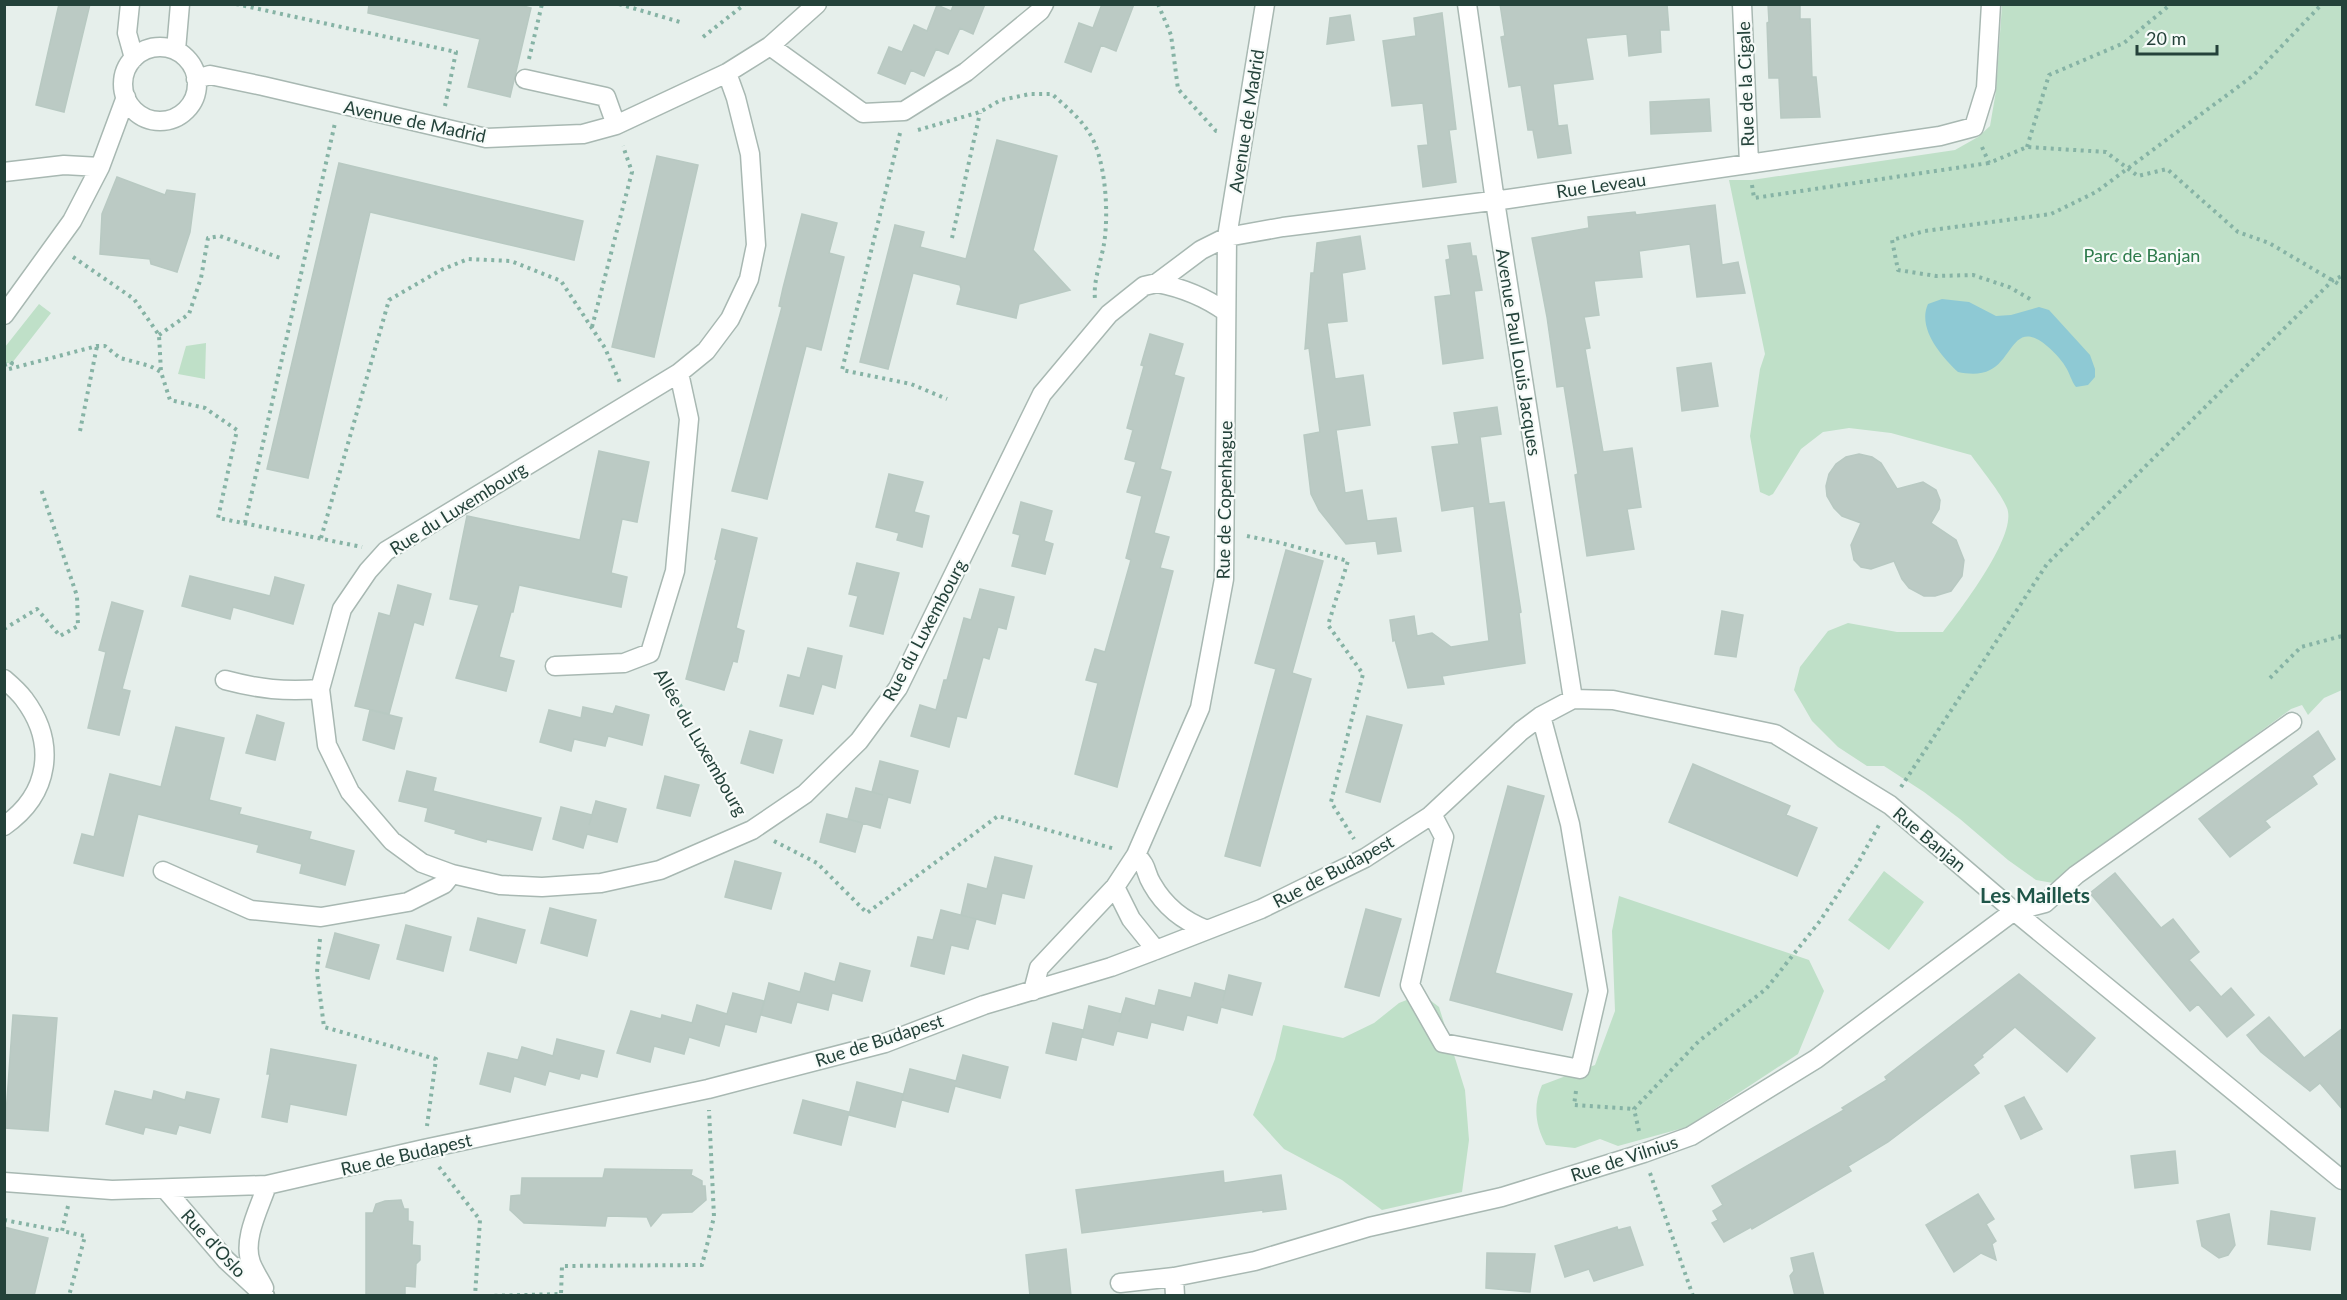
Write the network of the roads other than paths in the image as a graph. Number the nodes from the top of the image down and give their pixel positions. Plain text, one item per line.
1 (130, 4) edge
2 (180, 4) edge
3 (817, 4) edge
4 (1044, 4) edge
5 (1265, 4) edge
6 (1467, 4) edge
7 (1742, 4) edge
8 (1991, 4) edge
9 (770, 46) junction
10 (176, 50) junction
11 (134, 58) junction
12 (727, 73) junction
13 (196, 79) junction
14 (525, 79) road end
15 (126, 97) junction
16 (616, 125) junction
17 (1749, 163) junction
18 (100, 167) junction
19 (4, 172) edge
20 (1495, 201) junction
21 (1227, 237) junction
22 (1157, 283) junction
23 (1227, 312) junction
24 (4, 315) edge
25 (679, 373) junction
26 (555, 666) dead end
27 (4, 679) edge
28 (225, 680) dead end
29 (320, 689) junction
30 (1574, 699) junction
31 (1541, 716) junction
32 (2292, 722) dead end
33 (1432, 814) junction
34 (4, 826) edge
35 (1136, 855) junction
36 (163, 871) dead end
37 (452, 874) junction
38 (1114, 887) junction
39 (2014, 911) junction
40 (1207, 930) junction
41 (1156, 950) junction
42 (1033, 991) junction
43 (2343, 1180) edge
44 (4, 1182) edge
45 (267, 1185) junction
46 (165, 1189) junction
47 (1174, 1276) junction
48 (1120, 1283) dead end
49 (267, 1296) edge
50 (1175, 1296) edge

1 - 11 street
2 - 10 street
3 - 9 street, Avenue de Madrid
4 - 9 street
5 - 21 street, Avenue de Madrid
6 - 20 street, Avenue Paul Louis Jacques
7 - 17 street, Rue de la Cigale
8 - 17 street, Rue Leveau
9 - 12 street, Avenue de Madrid
10 - 11 street
10 - 13 street
11 - 15 street
12 - 16 street, Avenue de Madrid
12 - 25 street, Rue du Luxembourg
13 - 15 street
13 - 16 street, Avenue de Madrid
14 - 16 street
15 - 18 street
17 - 20 street, Rue Leveau
18 - 19 street
18 - 24 street
20 - 21 street, Rue Leveau
20 - 30 street, Avenue Paul Louis Jacques
21 - 22 street, Rue du Luxembourg
21 - 23 street, Rue de Copenhague
22 - 23 street
22 - 37 street, Rue du Luxembourg
23 - 35 street, Rue de Copenhague
25 - 26 street, Allée du Luxembourg
25 - 29 street, Rue du Luxembourg
27 - 34 street
28 - 29 street
29 - 37 street, Rue du Luxembourg
30 - 31 street, Rue de Budapest
30 - 39 street, Rue Banjan
31 - 33 street, Rue de Budapest
31 - 33 street
32 - 39 street
33 - 40 street, Rue de Budapest
35 - 38 street, Rue de Copenhague
35 - 40 street
36 - 37 street
38 - 41 street
38 - 42 street, Rue de Copenhague
39 - 43 street, Rue Banjan
39 - 47 street, Rue de Vilnius
40 - 41 street, Rue de Budapest
41 - 42 street, Rue de Budapest
42 - 45 street, Rue de Budapest
44 - 46 street, Rue de Budapest
45 - 46 street, Rue de Budapest
45 - 49 street, Rue d'Oslo
46 - 49 street, Rue d'Oslo
47 - 48 street, Rue de Vilnius
47 - 50 street

